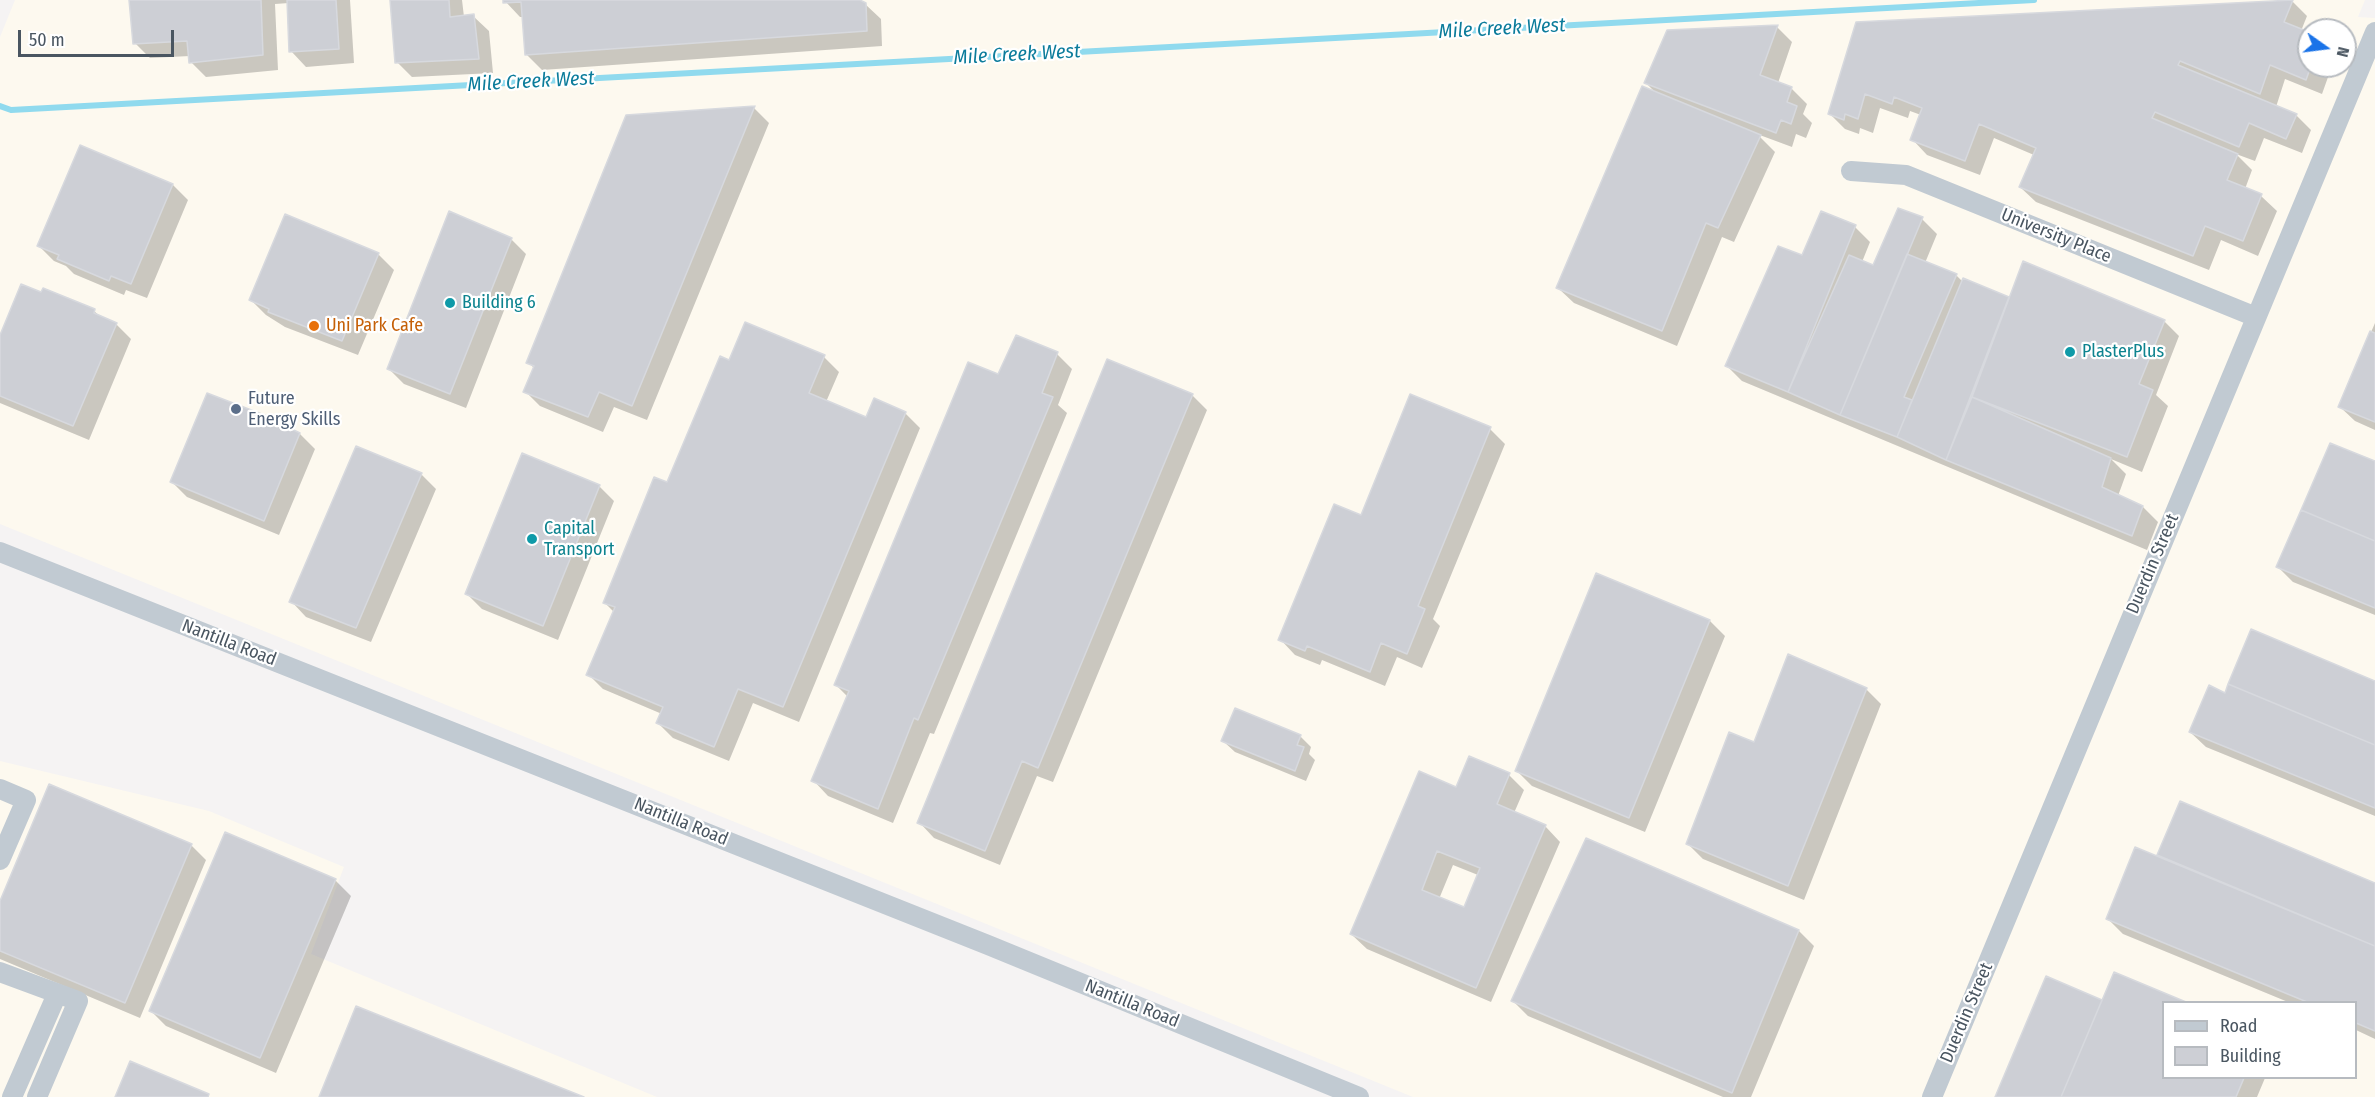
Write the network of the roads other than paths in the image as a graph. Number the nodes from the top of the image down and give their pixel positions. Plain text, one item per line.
1 (2375, 32) edge
2 (1851, 171) dead end
3 (2256, 317) junction
4 (0, 552) edge
5 (0, 789) edge
6 (8, 821) edge
7 (0, 860) edge
8 (0, 972) edge
9 (57, 994) junction
10 (12, 1097) edge
11 (37, 1097) edge
12 (1359, 1097) edge
13 (1932, 1097) edge

1 - 3 street, Duerdin Street
2 - 3 street, University Place
3 - 13 street, Duerdin Street
4 - 12 street, Nantilla Road
5 - 6 street
6 - 7 street
8 - 9 street
9 - 10 street
9 - 11 street

